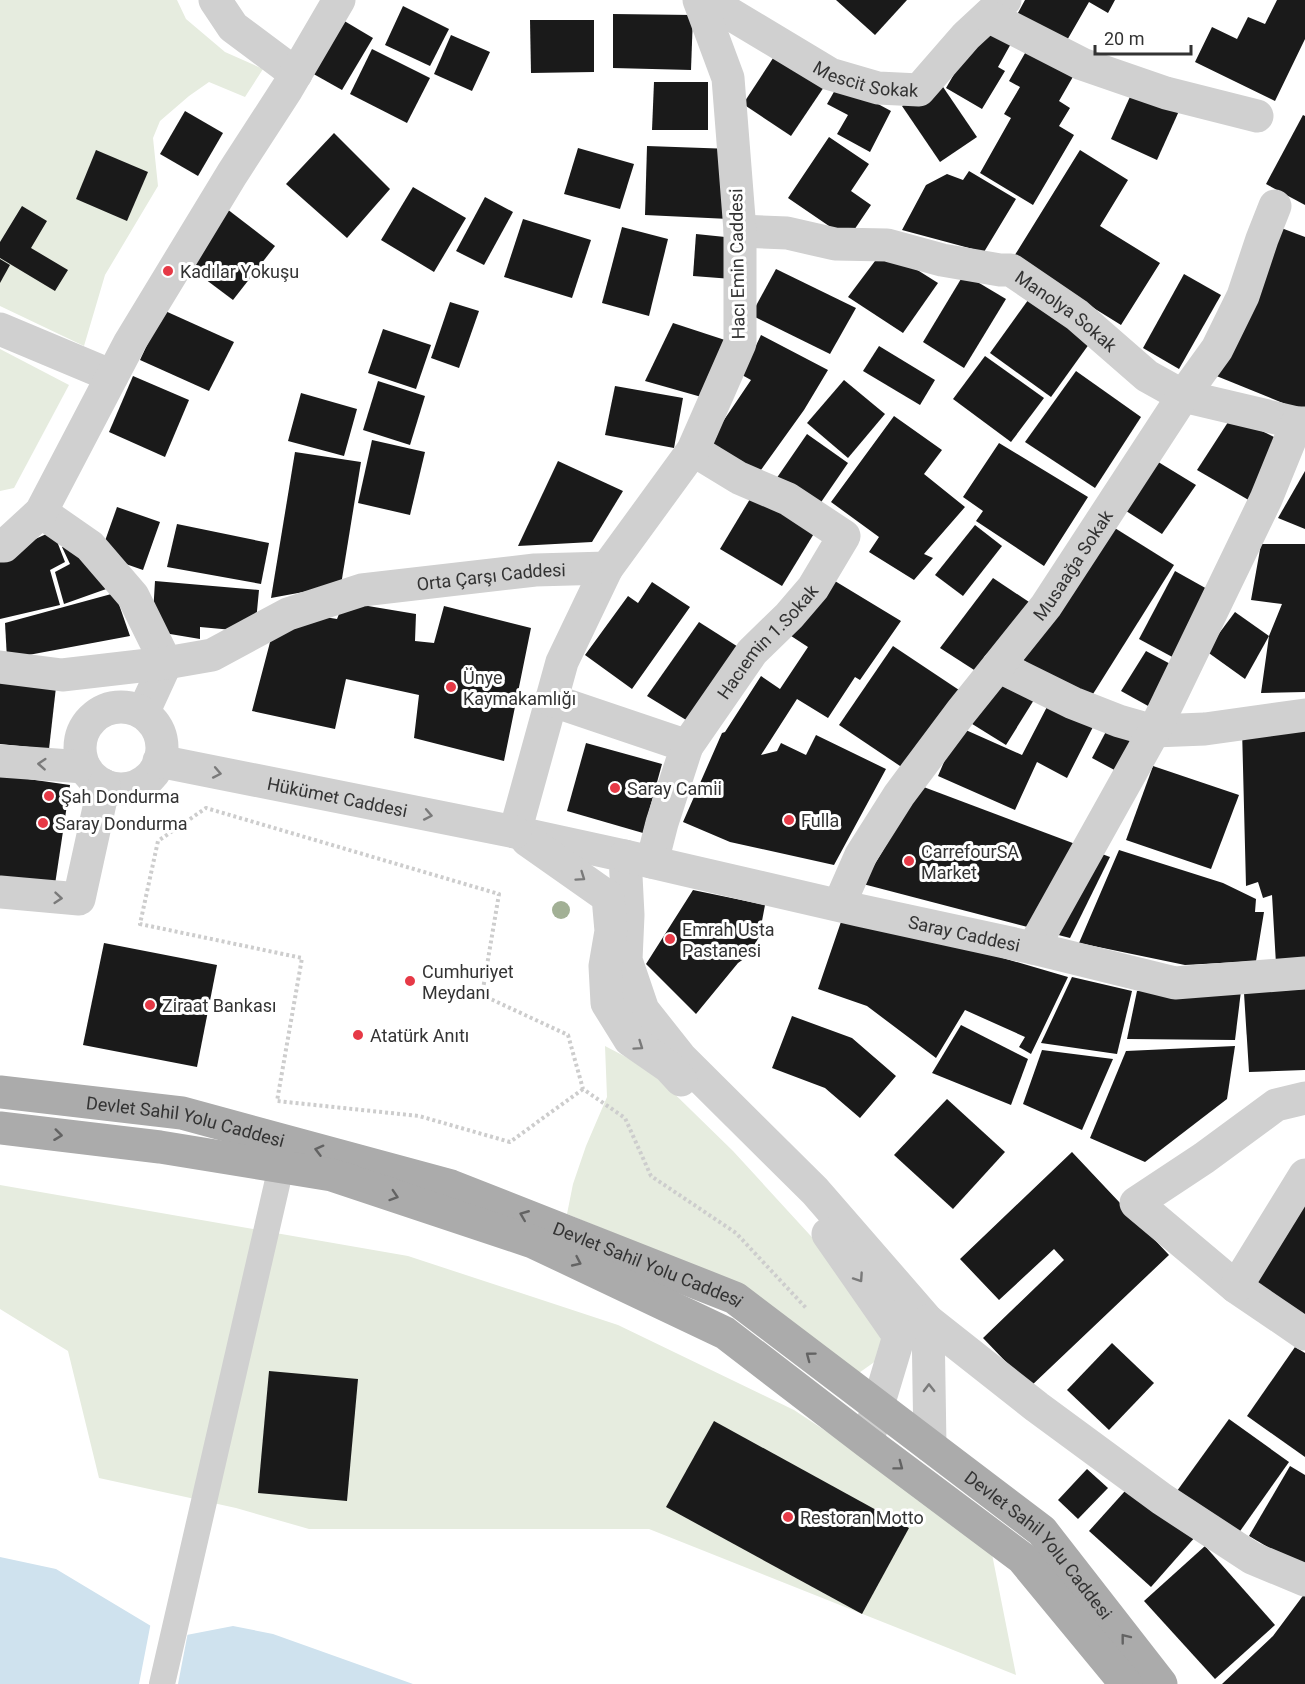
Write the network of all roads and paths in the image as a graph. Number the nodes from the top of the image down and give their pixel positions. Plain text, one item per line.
1 (215, 0) edge
2 (339, 0) edge
3 (699, 0) edge
4 (707, 0) edge
5 (997, 8) edge
6 (296, 74) junction
7 (1257, 116) dead end
8 (1275, 206) dead end
9 (740, 231) junction
10 (0, 329) edge
11 (112, 376) junction
12 (1183, 396) junction
13 (1301, 423) edge
14 (693, 450) junction
15 (41, 512) junction
16 (0, 546) edge
17 (607, 568) junction
18 (166, 663) junction
19 (998, 666) junction
20 (0, 667) edge
21 (551, 700) junction
22 (143, 714) junction
23 (1305, 715) edge
24 (1154, 731) junction
25 (687, 746) junction
26 (0, 761) edge
27 (159, 761) junction
28 (94, 776) junction
29 (515, 832) junction
30 (639, 859) junction
31 (0, 892) edge
32 (839, 905) junction
33 (1033, 948) junction
34 (1305, 973) edge
35 (583, 1089) junction
36 (0, 1092) edge
37 (1305, 1098) edge
38 (0, 1128) edge
39 (281, 1167) junction
40 (1305, 1175) edge
41 (1236, 1287) junction
42 (813, 1316) dead end
43 (928, 1322) junction
44 (1305, 1334) edge
45 (888, 1372) junction
46 (849, 1386) junction
47 (877, 1407) junction
48 (867, 1442) junction
49 (930, 1446) junction
50 (1305, 1580) edge
51 (162, 1684) edge
52 (1126, 1684) edge
53 (1161, 1684) edge

1 - 6 street
2 - 6 street
3 - 9 street, Hacı Emin Caddesi
4 - 5 street, Mescit Sokak
5 - 7 street
6 - 11 street
8 - 12 street, Musaağa Sokak
9 - 12 street, Manolya Sokak
9 - 14 street, Hacı Emin Caddesi
10 - 11 street
11 - 15 street
12 - 13 street, Manolya Sokak
12 - 19 street, Musaağa Sokak
13 - 24 street
14 - 17 street, Hacı Emin Caddesi
14 - 25 street, Hacıemin 1.Sokak
15 - 16 street
15 - 18 street
17 - 18 street, Orta Çarşı Caddesi
17 - 21 street
18 - 20 street, Orta Çarşı Caddesi
18 - 22 street
19 - 24 street
19 - 32 street, Musaağa Sokak
21 - 25 street
21 - 29 street
22 - 27 street
22 - 28 street
23 - 24 street
24 - 33 street
25 - 30 street, Hacıemin 1.Sokak
28 -> 26 street
27 - 28 street
27 -> 29 street, Hükümet Caddesi
31 -> 28 street
29 - 30 street
29 -> 45 street
30 - 32 street, Saray Caddesi
30 - 43 street, Hacıemin 1.Sokak
32 - 33 street, Saray Caddesi
33 - 34 street, Saray Caddesi
35 - 35 path
35 - 42 path
46 -> 36 main road, Devlet Sahil Yolu Caddesi
37 - 41 street
38 -> 39 main road, Devlet Sahil Yolu Caddesi
39 -> 48 main road, Devlet Sahil Yolu Caddesi
39 - 51 street
40 - 41 street
41 - 44 street
49 -> 43 street
43 - 50 street, Hacıemin 1.Sokak
45 - 46 street
45 - 47 street
46 - 47 main road, Devlet Sahil Yolu Caddesi
47 - 48 street
47 - 49 main road, Devlet Sahil Yolu Caddesi
48 -> 52 main road, Devlet Sahil Yolu Caddesi
53 -> 49 main road, Devlet Sahil Yolu Caddesi

